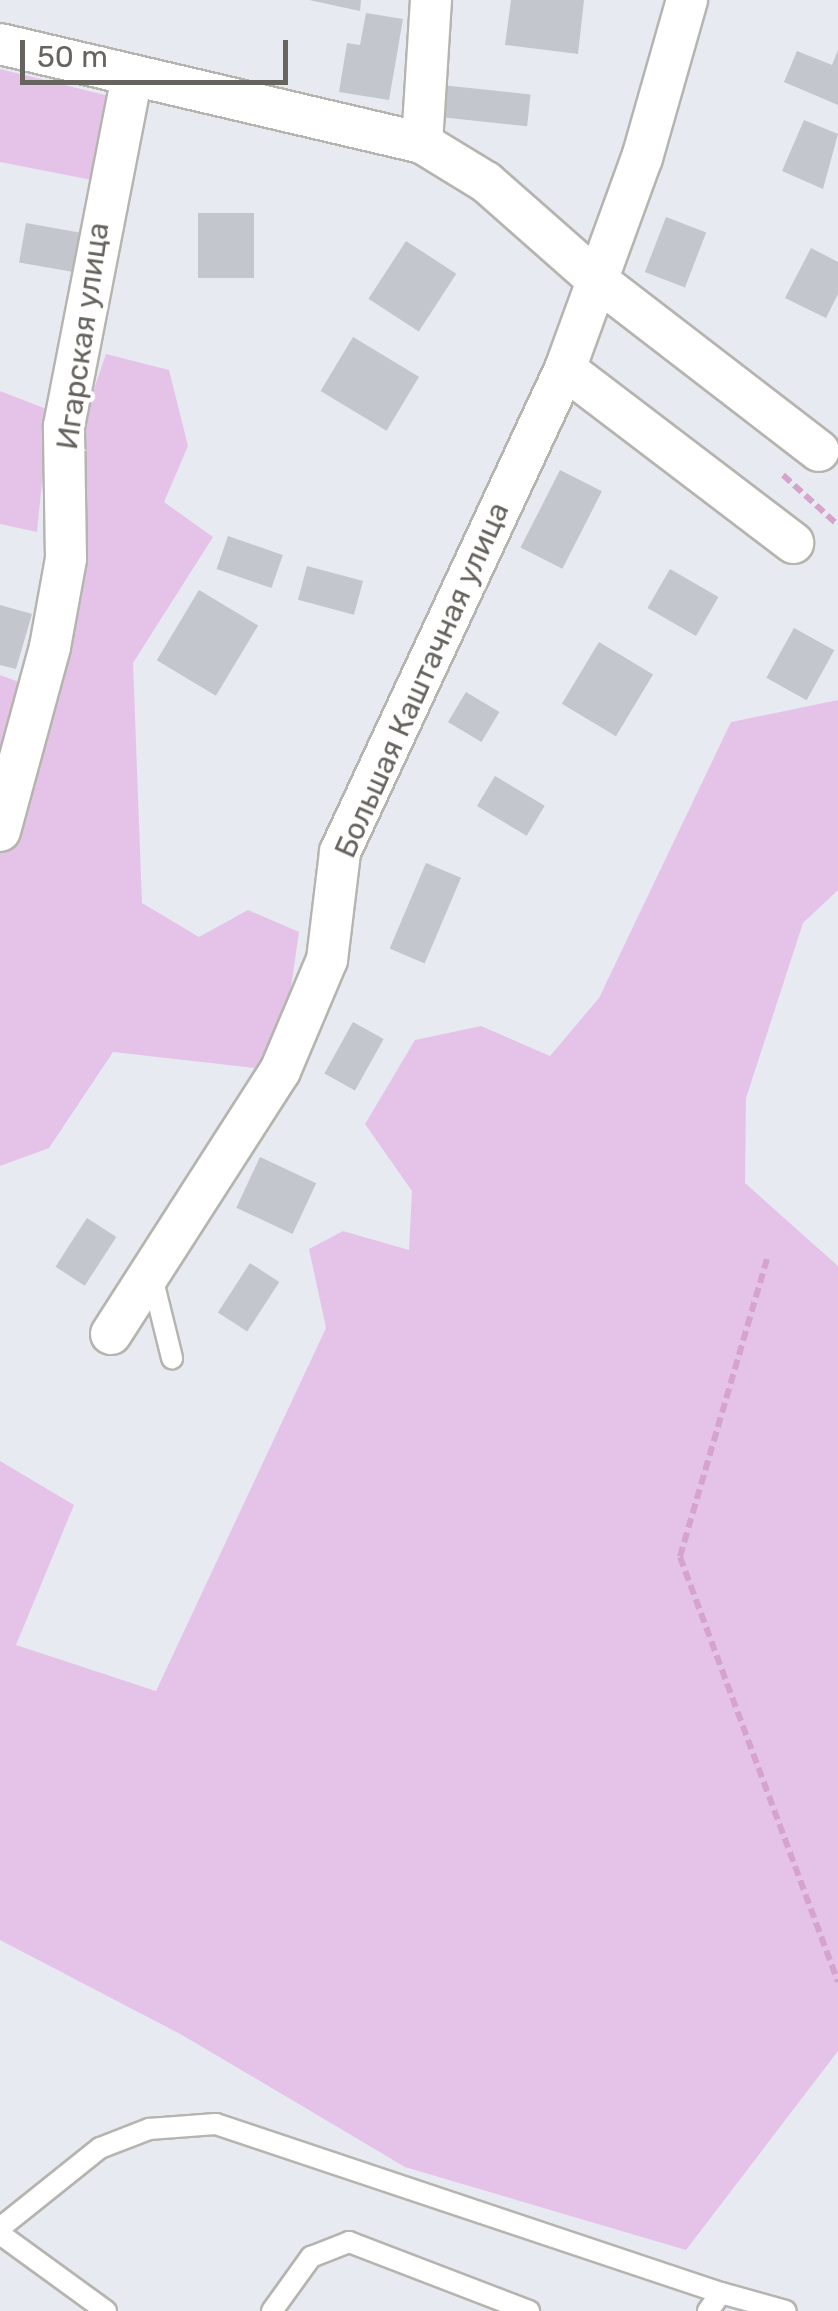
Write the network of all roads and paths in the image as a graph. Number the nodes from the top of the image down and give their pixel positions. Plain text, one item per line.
1 (431, 0) edge
2 (687, 0) edge
3 (0, 44) edge
4 (132, 76) junction
5 (422, 143) junction
6 (597, 280) junction
7 (566, 369) junction
8 (820, 452) dead end
9 (783, 475) dead end
10 (838, 525) edge
11 (793, 543) dead end
12 (0, 832) edge
13 (766, 1259) dead end
14 (150, 1270) junction
15 (111, 1334) dead end
16 (172, 1358) dead end
17 (838, 1982) edge
18 (0, 2231) edge
19 (714, 2302) edge
20 (106, 2311) edge
21 (272, 2311) edge
22 (529, 2311) edge
23 (786, 2311) edge

1 - 5 street
2 - 6 street, Большая Каштачная улица
3 - 4 street
4 - 5 street
4 - 12 street, Игарская улица
5 - 6 street
6 - 7 street, Большая Каштачная улица
6 - 8 street
7 - 11 street
7 - 14 street, Большая Каштачная улица
9 - 10 path
13 - 17 path
14 - 15 street, Большая Каштачная улица
14 - 16 lane
18 - 19 lane
18 - 20 lane
19 - 23 lane
21 - 22 lane

